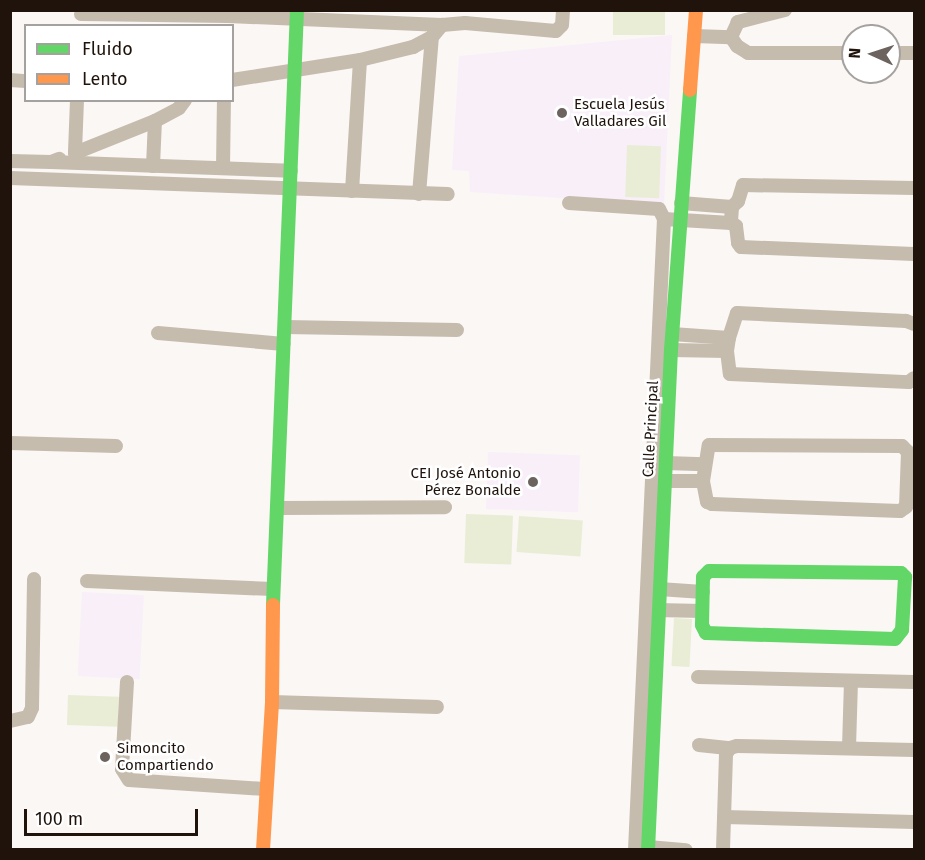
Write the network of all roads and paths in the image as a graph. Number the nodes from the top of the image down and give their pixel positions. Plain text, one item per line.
1 (563, 10) edge
2 (696, 10) edge
3 (785, 10) edge
4 (296, 15) edge
5 (81, 17) edge
6 (228, 21) edge
7 (441, 25) junction
8 (694, 36) junction
9 (432, 37) junction
10 (731, 37) junction
11 (841, 52) edge
12 (360, 60) junction
13 (294, 69) junction
14 (234, 80) edge
15 (77, 102) edge
16 (183, 102) edge
17 (224, 102) edge
18 (155, 121) junction
19 (75, 153) junction
20 (10, 160) edge
21 (51, 162) junction
22 (153, 166) junction
23 (223, 168) junction
24 (291, 171) junction
25 (10, 178) edge
26 (915, 188) edge
27 (291, 190) junction
28 (352, 191) junction
29 (419, 194) junction
30 (448, 194) dead end
31 (569, 203) dead end
32 (681, 203) junction
33 (732, 207) junction
34 (664, 219) junction
35 (680, 220) junction
36 (731, 223) junction
37 (915, 254) edge
38 (915, 324) edge
39 (285, 327) junction
40 (457, 330) dead end
41 (159, 333) dead end
42 (672, 334) junction
43 (284, 344) junction
44 (728, 345) junction
45 (671, 350) junction
46 (915, 378) edge
47 (10, 442) edge
48 (116, 446) dead end
49 (666, 463) junction
50 (704, 464) junction
51 (664, 481) junction
52 (703, 481) junction
53 (445, 507) dead end
54 (278, 508) junction
55 (34, 579) dead end
56 (87, 581) dead end
57 (273, 589) junction
58 (659, 589) junction
59 (703, 591) junction
60 (657, 610) junction
61 (702, 612) junction
62 (698, 677) dead end
63 (851, 681) junction
64 (127, 682) dead end
65 (915, 682) edge
66 (272, 702) junction
67 (437, 707) dead end
68 (10, 721) edge
69 (699, 745) dead end
70 (730, 748) junction
71 (849, 748) junction
72 (915, 750) edge
73 (265, 789) junction
74 (724, 817) junction
75 (915, 822) edge
76 (263, 849) edge
77 (644, 849) edge
78 (686, 849) edge
79 (723, 849) edge

1 - 7 street
2 - 8 street, Calle Principal
3 - 10 street
4 - 6 street
4 - 7 street
4 - 13 street
5 - 6 street
7 - 9 street
8 - 10 street
8 - 32 street, Calle Principal
9 - 12 street
9 - 29 street
10 - 11 street
12 - 13 street
12 - 28 street
13 - 14 street
13 - 24 street
15 - 19 street
16 - 18 street
17 - 23 street
18 - 19 street
18 - 22 street
19 - 21 street
20 - 21 street
21 - 22 street
22 - 23 street
23 - 24 street
24 - 27 street
25 - 27 street
26 - 33 street
27 - 28 street
27 - 39 street
28 - 29 street
29 - 30 street
31 - 34 street
32 - 33 street
32 - 35 street, Calle Principal
33 - 36 street
34 - 35 street
34 - 77 street
35 - 36 street
35 - 42 street, Calle Principal
36 - 37 street
38 - 44 street
39 - 40 street
39 - 43 street
41 - 43 street
42 - 44 street
42 - 45 street, Calle Principal
43 - 54 street
44 - 45 street
44 - 46 street
45 - 49 street, Calle Principal
47 - 48 street
49 - 50 street
49 - 51 street, Calle Principal
50 - 52 street
50 - 52 street
51 - 52 street
51 - 58 street, Calle Principal
53 - 54 street
54 - 57 street
55 - 68 street
56 - 57 street
57 - 66 street
58 - 59 street
58 - 60 street, Calle Principal
59 - 61 street
59 - 61 street
60 - 61 street
60 - 77 street, Calle Principal
62 - 63 street
63 - 65 street
63 - 71 street
64 - 73 street
66 - 67 street
66 - 73 street
69 - 70 street
70 - 71 street
70 - 74 street
71 - 72 street
73 - 76 street
74 - 75 street
74 - 79 street
77 - 78 street

